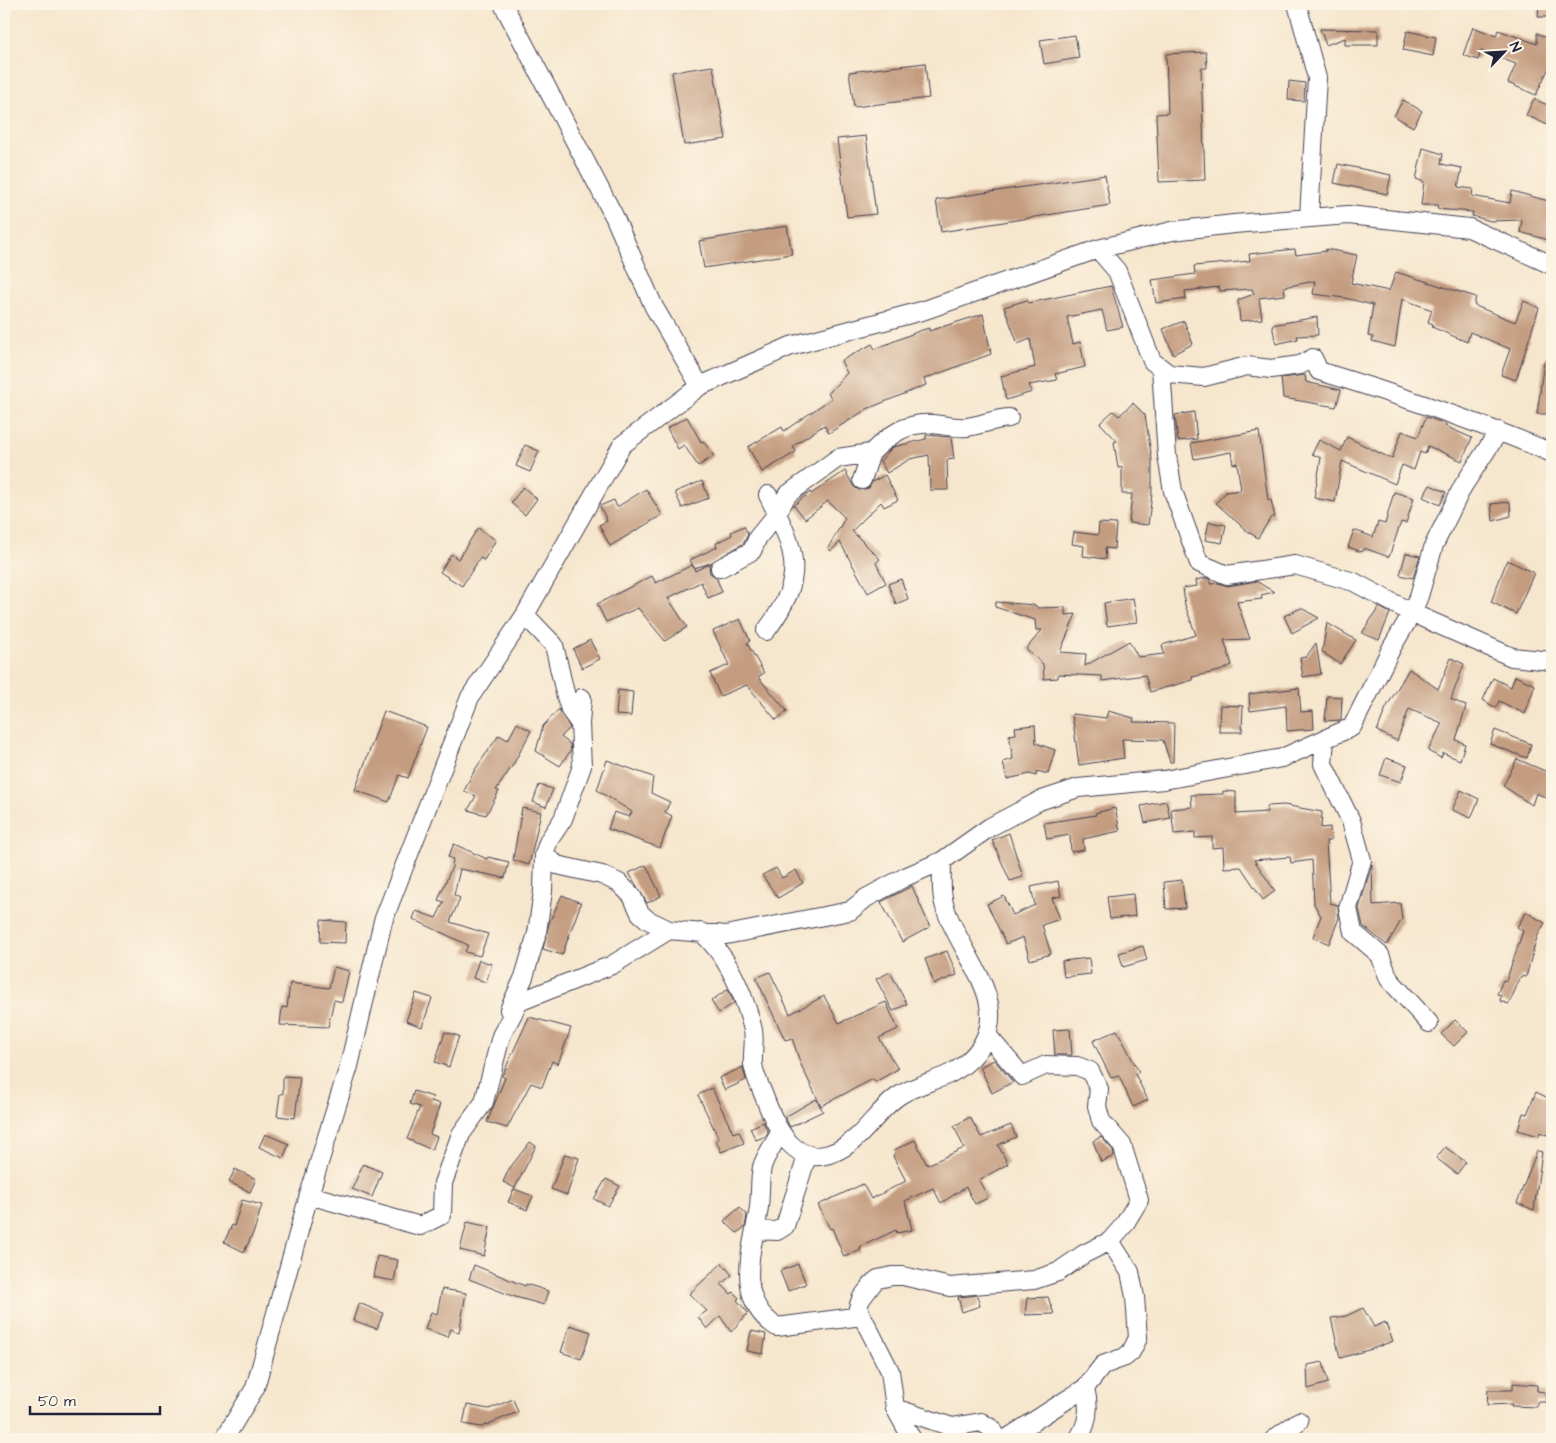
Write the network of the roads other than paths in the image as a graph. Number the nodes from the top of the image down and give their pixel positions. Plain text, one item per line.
1 (503, 4) edge
2 (1297, 4) edge
3 (1309, 217) junction
4 (1098, 249) junction
5 (1552, 265) edge
6 (1161, 368) junction
7 (700, 386) junction
8 (1009, 418) dead end
9 (1499, 431) junction
10 (871, 453) junction
11 (1552, 453) edge
12 (862, 480) dead end
13 (768, 494) dead end
14 (777, 514) junction
15 (720, 568) dead end
16 (1412, 613) junction
17 (525, 615) junction
18 (766, 631) dead end
19 (1512, 657) junction
20 (1552, 661) edge
21 (1552, 674) edge
22 (582, 698) dead end
23 (580, 724) junction
24 (1325, 739) junction
25 (544, 854) junction
26 (942, 861) junction
27 (669, 930) junction
28 (701, 932) junction
29 (1429, 1023) dead end
30 (501, 1036) junction
31 (988, 1036) junction
32 (780, 1133) junction
33 (807, 1156) junction
34 (309, 1195) junction
35 (755, 1230) junction
36 (1110, 1241) junction
37 (862, 1316) junction
38 (1085, 1388) junction
39 (894, 1408) junction
40 (1300, 1421) dead end
41 (224, 1439) edge
42 (912, 1439) edge
43 (998, 1439) edge
44 (1006, 1439) edge
45 (1078, 1439) edge
46 (1274, 1439) edge

1 - 7 street
2 - 3 street
3 - 4 street
3 - 5 street
4 - 6 street
4 - 7 street
6 - 9 street
6 - 16 street
7 - 17 street
8 - 10 street
9 - 11 street
9 - 16 street
10 - 12 street
10 - 14 street
13 - 14 street
14 - 15 street
14 - 18 street
16 - 19 street
16 - 24 street
17 - 23 street
17 - 34 street
19 - 20 street
19 - 21 street
22 - 23 street
23 - 25 street
24 - 26 street
24 - 29 street
25 - 27 street
25 - 30 street
26 - 28 street
26 - 31 street
27 - 28 street
27 - 30 street
28 - 32 street
30 - 34 street
31 - 33 street
31 - 36 street
32 - 33 street
32 - 35 street
33 - 35 street
34 - 41 street
35 - 37 street
36 - 37 street
36 - 38 street
37 - 39 street
38 - 44 street
38 - 45 street
39 - 42 street
39 - 43 street
40 - 46 street

